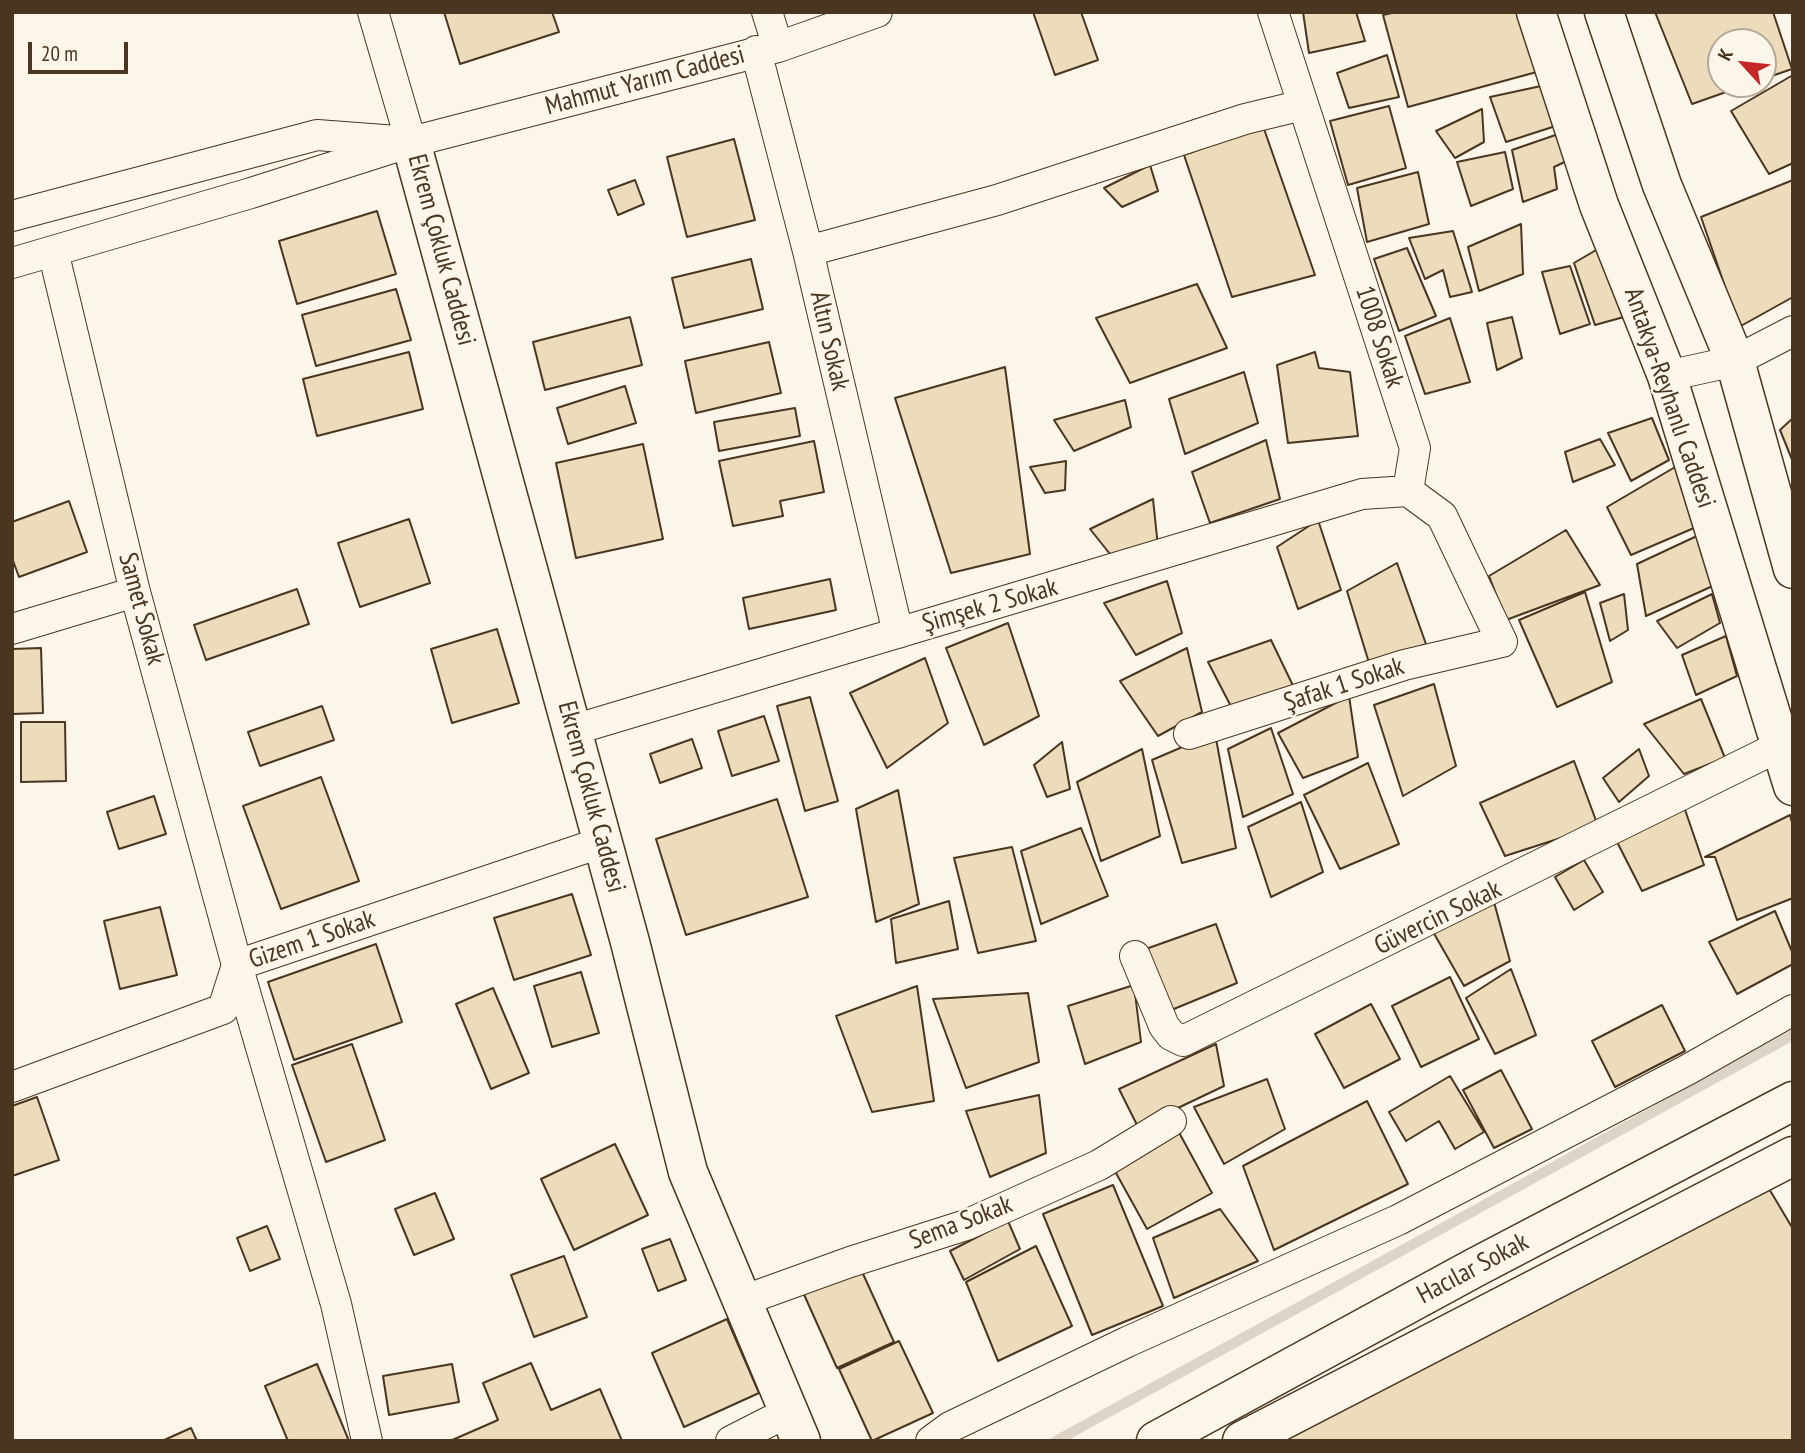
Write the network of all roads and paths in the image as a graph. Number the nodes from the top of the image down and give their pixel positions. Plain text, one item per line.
1 (373, 12) edge
2 (767, 12) edge
3 (877, 12) edge
4 (1273, 12) edge
5 (1536, 12) edge
6 (1604, 12) edge
7 (767, 49) junction
8 (1303, 104) junction
9 (411, 142) junction
10 (12, 216) edge
11 (53, 251) junction
12 (808, 251) junction
13 (12, 263) edge
14 (1793, 331) edge
15 (1735, 361) junction
16 (1667, 376) junction
17 (1408, 491) junction
18 (1793, 569) edge
19 (135, 592) junction
20 (12, 629) edge
21 (898, 632) junction
22 (573, 730) junction
23 (1189, 734) dead end
24 (1780, 746) junction
25 (1793, 786) edge
26 (603, 842) junction
27 (1135, 956) dead end
28 (237, 965) junction
29 (1793, 1010) edge
30 (12, 1087) edge
31 (1793, 1101) edge
32 (1171, 1121) dead end
33 (1793, 1156) edge
34 (742, 1301) junction
35 (796, 1426) edge
36 (367, 1441) edge
37 (731, 1441) edge
38 (931, 1441) edge
39 (1156, 1441) edge
40 (1242, 1441) edge

1 - 9 street
2 - 7 street, Altın Sokak
3 - 7 street, Mahmut Yarım Caddesi
4 - 8 street, 1008 Sokak
5 - 16 street, Antakya-Reyhanlı Caddesi
6 - 15 street
7 - 9 street, Mahmut Yarım Caddesi
7 - 12 street, Altın Sokak
8 - 12 street
8 - 17 street, 1008 Sokak
9 - 10 street, Mahmut Yarım Caddesi
9 - 11 street, Mahmut Yarım Caddesi
9 - 22 street, Ekrem Çokluk Caddesi
11 - 13 street, Mahmut Yarım Caddesi
11 - 19 street, Samet Sokak
12 - 21 street, Altın Sokak
14 - 15 street
15 - 16 street
15 - 18 street
16 - 24 street, Antakya-Reyhanlı Caddesi
17 - 21 street, Şimşek 2 Sokak
17 - 23 street, Şafak 1 Sokak
19 - 20 street
19 - 28 street, Samet Sokak
21 - 22 street, Şimşek 2 Sokak
22 - 26 street, Ekrem Çokluk Caddesi
24 - 25 street, Antakya-Reyhanlı Caddesi
24 - 27 street, Güvercin Sokak
26 - 28 street, Gizem 1 Sokak
26 - 34 street, Ekrem Çokluk Caddesi
28 - 30 street, Gizem 1 Sokak
28 - 36 street, Samet Sokak
29 - 38 street
31 - 39 street, Hacılar Sokak
32 - 34 street, Sema Sokak
33 - 40 street, Hacılar Sokak
34 - 35 street, Ekrem Çokluk Caddesi
35 - 37 street

